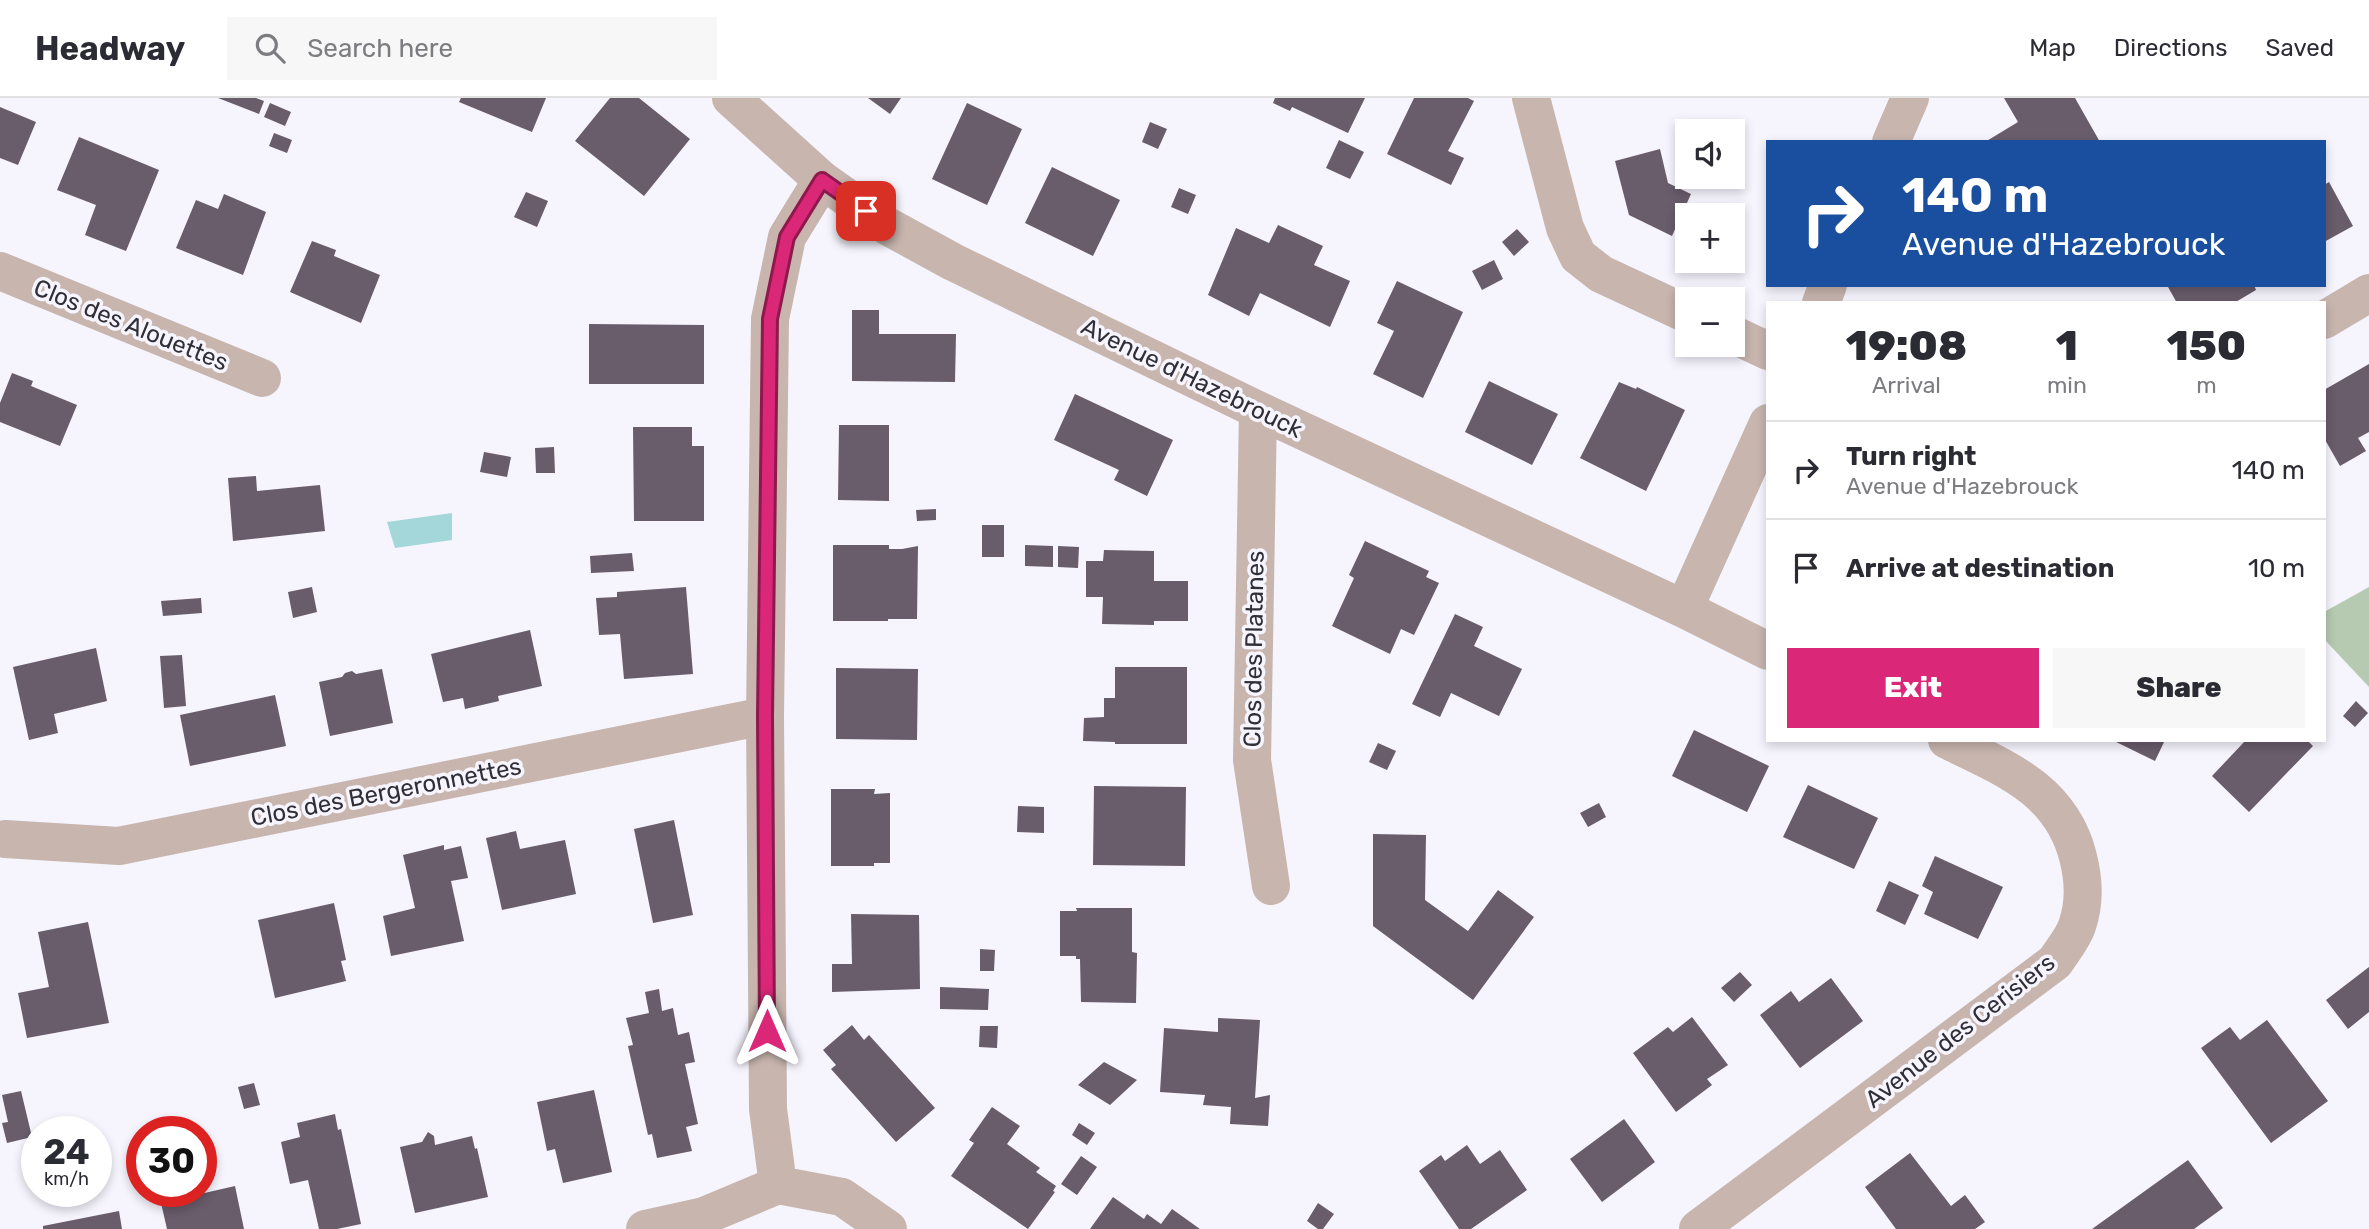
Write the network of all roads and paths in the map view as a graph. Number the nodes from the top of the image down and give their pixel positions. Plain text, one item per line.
1 (731, 98) edge
2 (1531, 98) edge
3 (1910, 98) edge
4 (1892, 140) edge
5 (822, 180) junction
6 (0, 271) edge
7 (2369, 293) edge
8 (1675, 308) edge
9 (2326, 319) edge
10 (1745, 340) edge
11 (1766, 350) edge
12 (262, 378) dead end
13 (1258, 410) junction
14 (1766, 428) edge
15 (1684, 610) junction
16 (1766, 650) edge
17 (765, 716) junction
18 (1951, 742) edge
19 (5, 839) dead end
20 (1271, 886) dead end
21 (778, 1185) junction
22 (645, 1229) edge
23 (888, 1229) edge
24 (1698, 1229) edge

1 - 5 street, Avenue d'Hazebrouck
2 - 8 street
3 - 4 street
5 - 13 street, Avenue d'Hazebrouck
5 - 17 street
6 - 12 street, Clos des Alouettes
7 - 9 street
10 - 11 street
13 - 15 street, Avenue d'Hazebrouck
13 - 20 street, Clos des Platanes
14 - 15 street
15 - 16 street
17 - 19 street, Clos des Bergeronnettes
17 - 21 street
18 - 24 street, Avenue des Cerisiers
21 - 22 street
21 - 23 street

